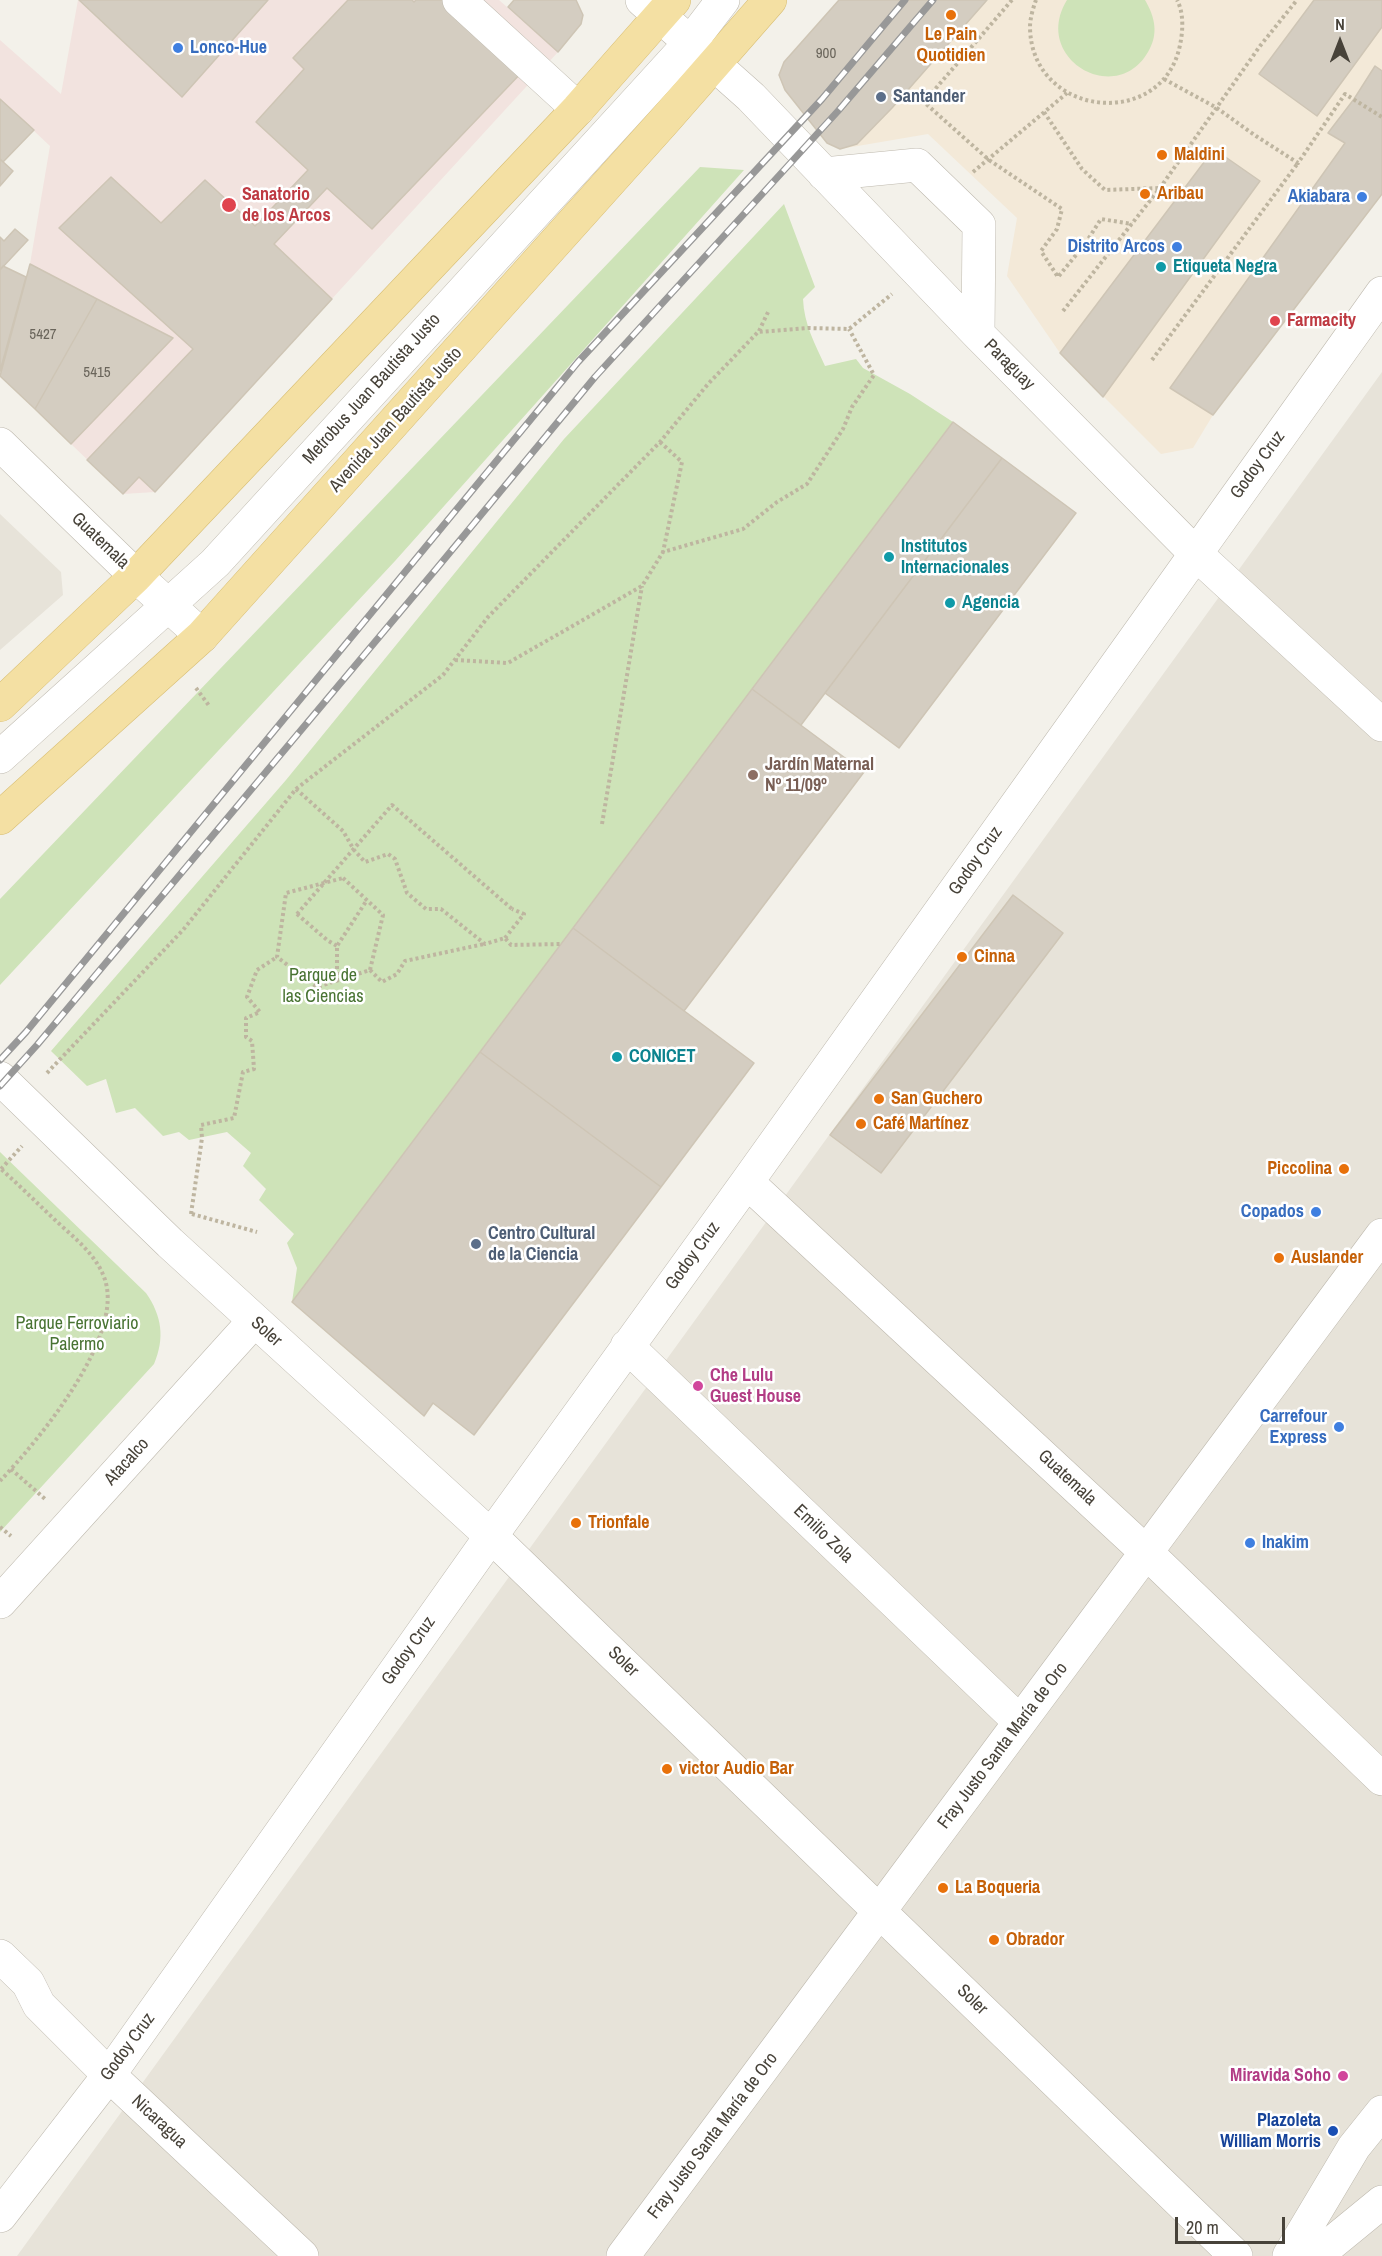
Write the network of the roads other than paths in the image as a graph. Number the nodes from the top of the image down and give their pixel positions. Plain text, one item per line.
1 (459, 0) edge
2 (723, 0) edge
3 (770, 0) edge
4 (658, 5) edge
5 (690, 43) junction
6 (714, 65) junction
7 (578, 109) junction
8 (824, 174) junction
9 (1382, 293) edge
10 (978, 334) junction
11 (0, 444) edge
12 (1195, 553) junction
13 (136, 576) junction
14 (168, 606) junction
15 (202, 636) junction
16 (0, 705) edge
17 (1382, 725) edge
18 (0, 757) edge
19 (0, 818) edge
20 (0, 1078) edge
21 (747, 1182) junction
22 (1382, 1235) edge
23 (254, 1321) junction
24 (627, 1346) junction
25 (491, 1536) junction
26 (1147, 1552) junction
27 (0, 1602) edge
28 (1020, 1722) junction
29 (1382, 1779) edge
30 (880, 1911) junction
31 (0, 1956) edge
32 (109, 2075) junction
33 (1382, 2112) edge
34 (1382, 2202) edge
35 (0, 2216) edge
36 (302, 2256) edge
37 (623, 2256) edge
38 (1236, 2256) edge
39 (1289, 2256) edge
40 (1316, 2256) edge

1 - 7 street
2 - 5 street, Metrobus Juan Bautista Justo
3 - 6 main road, Avenida Juan Bautista Justo
4 - 5 street, Paraguay
4 - 7 main road
5 - 6 street, Paraguay
5 - 14 street, Metrobus Juan Bautista Justo
6 - 8 street, Paraguay
6 - 15 main road, Avenida Juan Bautista Justo
7 - 13 main road
8 - 10 street, Paraguay
8 - 10 street
9 - 12 street, Godoy Cruz
10 - 12 street, Paraguay
11 - 13 street, Guatemala
12 - 17 street, Paraguay
12 - 21 street, Godoy Cruz
13 - 14 street, Guatemala
13 - 16 main road
14 - 15 street, Guatemala
14 - 18 street, Metrobus Juan Bautista Justo
15 - 19 main road, Avenida Juan Bautista Justo
20 - 23 street, Soler
21 - 24 street, Godoy Cruz
21 - 26 street, Guatemala
22 - 26 street, Fray Justo Santa María de Oro
23 - 25 street, Soler
23 - 27 street, Atacalco
24 - 25 street, Godoy Cruz
24 - 28 street, Emilio Zola
25 - 30 street, Soler
25 - 32 street, Godoy Cruz
26 - 28 street, Fray Justo Santa María de Oro
26 - 29 street, Guatemala
28 - 30 street, Fray Justo Santa María de Oro
30 - 37 street, Fray Justo Santa María de Oro
30 - 38 street, Soler
31 - 32 street, Nicaragua
32 - 35 street, Godoy Cruz
32 - 36 street, Nicaragua
33 - 39 street
34 - 40 street

